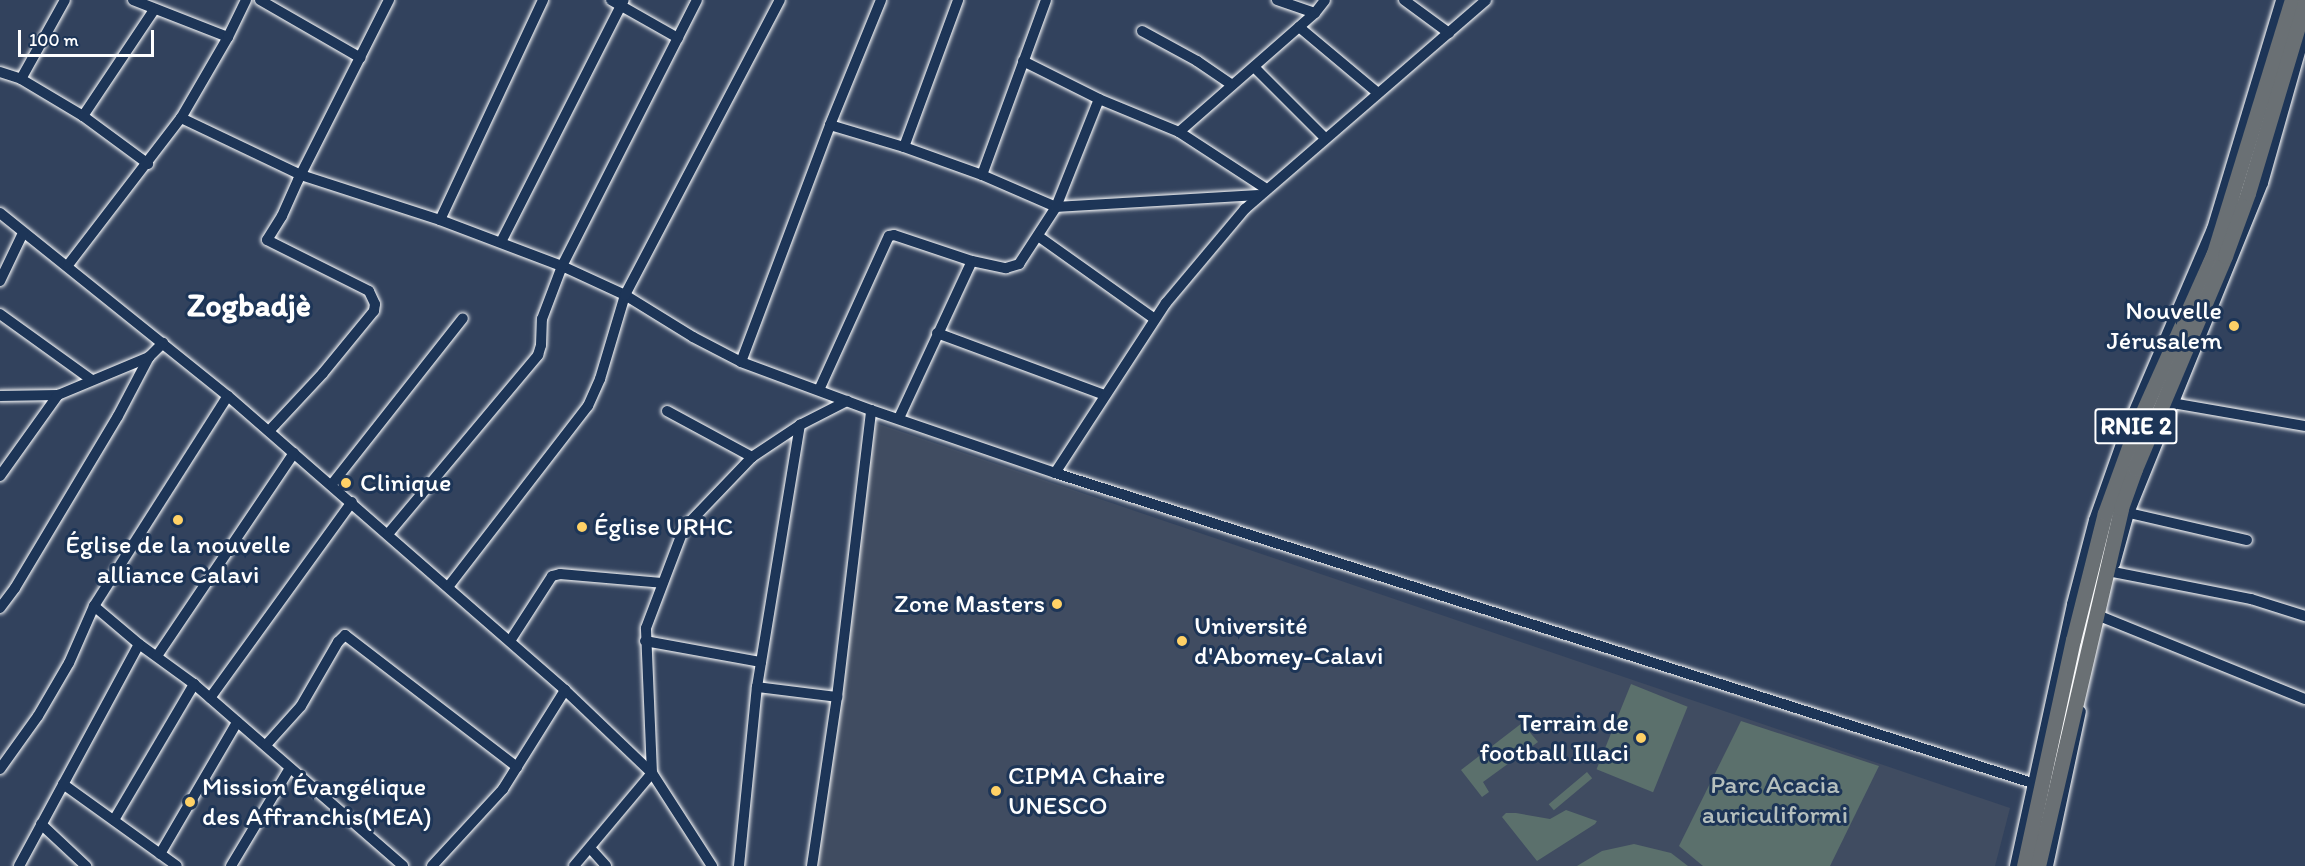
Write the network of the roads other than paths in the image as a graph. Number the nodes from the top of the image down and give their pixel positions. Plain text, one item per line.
1 (65, 0) edge
2 (133, 0) edge
3 (246, 0) edge
4 (260, 0) edge
5 (389, 0) edge
6 (543, 0) edge
7 (698, 0) edge
8 (780, 0) edge
9 (881, 0) edge
10 (958, 0) edge
11 (1046, 0) edge
12 (1277, 0) edge
13 (1325, 0) edge
14 (1404, 0) edge
15 (1486, 0) edge
16 (2281, 0) edge
17 (2292, 0) edge
18 (619, 2) edge
19 (2305, 3) edge
20 (154, 10) junction
21 (1315, 13) junction
22 (1299, 27) junction
23 (1142, 31) dead end
24 (1449, 33) junction
25 (2305, 35) edge
26 (228, 37) junction
27 (678, 38) junction
28 (361, 58) junction
29 (1023, 61) junction
30 (1254, 67) junction
31 (0, 72) edge
32 (21, 79) junction
33 (1232, 85) junction
34 (1378, 93) junction
35 (1099, 99) junction
36 (83, 116) junction
37 (181, 118) junction
38 (830, 125) junction
39 (1179, 132) junction
40 (1325, 138) junction
41 (904, 147) junction
42 (148, 164) junction
43 (301, 175) junction
44 (981, 175) junction
45 (1262, 191) junction
46 (1056, 207) junction
47 (0, 213) edge
48 (440, 220) junction
49 (23, 232) junction
50 (1038, 236) junction
51 (501, 242) junction
52 (972, 261) junction
53 (68, 265) junction
54 (562, 266) junction
55 (0, 281) edge
56 (625, 296) junction
57 (0, 314) edge
58 (464, 318) dead end
59 (1155, 320) junction
60 (937, 333) junction
61 (163, 343) junction
62 (149, 357) junction
63 (741, 362) junction
64 (92, 380) junction
65 (819, 390) junction
66 (58, 395) junction
67 (1105, 395) junction
68 (0, 396) edge
69 (228, 396) junction
70 (847, 401) junction
71 (2172, 403) junction
72 (871, 410) junction
73 (667, 411) dead end
74 (899, 418) junction
75 (800, 425) junction
76 (2305, 426) edge
77 (269, 431) junction
78 (294, 453) junction
79 (752, 457) junction
80 (1055, 473) junction
81 (0, 476) edge
82 (332, 484) junction
83 (352, 502) junction
84 (2129, 513) junction
85 (388, 534) junction
86 (2247, 540) dead end
87 (2113, 572) junction
88 (662, 583) junction
89 (448, 587) junction
90 (4, 598) edge
91 (94, 606) junction
92 (0, 608) edge
93 (2305, 616) edge
94 (2102, 617) junction
95 (510, 641) junction
96 (645, 641) junction
97 (139, 644) junction
98 (157, 656) junction
99 (761, 662) junction
100 (194, 684) junction
101 (757, 687) junction
102 (565, 690) junction
103 (837, 696) junction
104 (210, 698) junction
105 (2305, 699) edge
106 (237, 722) junction
107 (266, 745) junction
108 (517, 766) junction
109 (290, 768) junction
110 (0, 770) edge
111 (652, 773) junction
112 (2032, 783) junction
113 (63, 784) junction
114 (114, 820) junction
115 (41, 824) junction
116 (590, 848) junction
117 (160, 854) junction
118 (19, 866) edge
119 (86, 866) edge
120 (177, 866) edge
121 (231, 866) edge
122 (403, 866) edge
123 (432, 866) edge
124 (574, 866) edge
125 (605, 866) edge
126 (712, 866) edge
127 (739, 866) edge
128 (812, 866) edge
129 (2015, 866) edge
130 (2024, 866) edge
131 (2038, 866) edge
132 (2048, 866) edge

1 - 32 street
2 - 20 street
3 - 26 street
4 - 28 street
5 - 28 street
6 - 48 street
7 - 27 street
8 - 56 street
9 - 38 street
10 - 41 street
11 - 29 street
12 - 21 street
13 - 21 street
14 - 24 street
15 - 24 street
16 - 112 street
17 - 130 highway, RNIE 2 / RNIE 2
18 - 27 street
18 - 51 street
19 - 131 highway, RNIE 2 / RNIE 2
20 - 26 street
20 - 36 street
21 - 22 street
22 - 30 street
22 - 34 street
23 - 33 street
24 - 34 street
25 - 71 street
26 - 37 street
27 - 54 street
28 - 43 street
29 - 35 street
29 - 44 street
30 - 33 street
30 - 40 street
31 - 32 street
32 - 36 street
33 - 39 street
34 - 40 street
35 - 39 street
35 - 46 street
36 - 42 street
37 - 42 street
37 - 43 street
38 - 41 street
38 - 63 street
39 - 45 street
40 - 45 street
41 - 44 street
42 - 53 street
43 - 48 street
43 - 77 street
44 - 46 street
45 - 46 street
45 - 59 street
46 - 50 street
47 - 49 street
48 - 51 street
49 - 53 street
49 - 55 street
50 - 52 street
50 - 59 street
51 - 54 street
52 - 60 street
52 - 65 street
53 - 61 street
54 - 56 street
54 - 85 street
56 - 63 street
56 - 89 street
57 - 64 street
58 - 82 street
59 - 67 street
60 - 67 street
60 - 74 street
61 - 62 street
61 - 69 street
62 - 64 street
62 - 90 street
63 - 65 street
64 - 66 street
65 - 70 street
66 - 68 street
66 - 81 street
67 - 80 street
69 - 77 street
69 - 91 street
70 - 72 street
70 - 75 street
71 - 76 street
71 - 84 street
72 - 74 street
72 - 103 street
73 - 79 street
74 - 80 street
75 - 79 street
75 - 99 street
77 - 78 street
78 - 82 street
78 - 98 street
79 - 88 street
80 - 112 street
82 - 83 street
83 - 85 street
83 - 104 street
84 - 86 street
84 - 87 street
85 - 89 street
87 - 93 street
87 - 94 street
88 - 95 street
88 - 96 street
89 - 95 street
90 - 92 street
91 - 97 street
91 - 110 street
94 - 105 street
94 - 132 street
95 - 102 street
96 - 99 street
96 - 111 street
97 - 98 street
97 - 113 street
98 - 100 street
99 - 101 street
100 - 104 street
100 - 114 street
101 - 103 street
101 - 127 street
102 - 108 street
102 - 111 street
103 - 128 street
104 - 106 street
106 - 107 street
106 - 117 street
107 - 108 street
107 - 109 street
108 - 123 street
109 - 121 street
109 - 122 street
111 - 116 street
111 - 126 street
112 - 129 street
113 - 114 street
113 - 115 street
114 - 117 street
115 - 118 street
115 - 119 street
116 - 124 street
116 - 125 street
117 - 120 street

